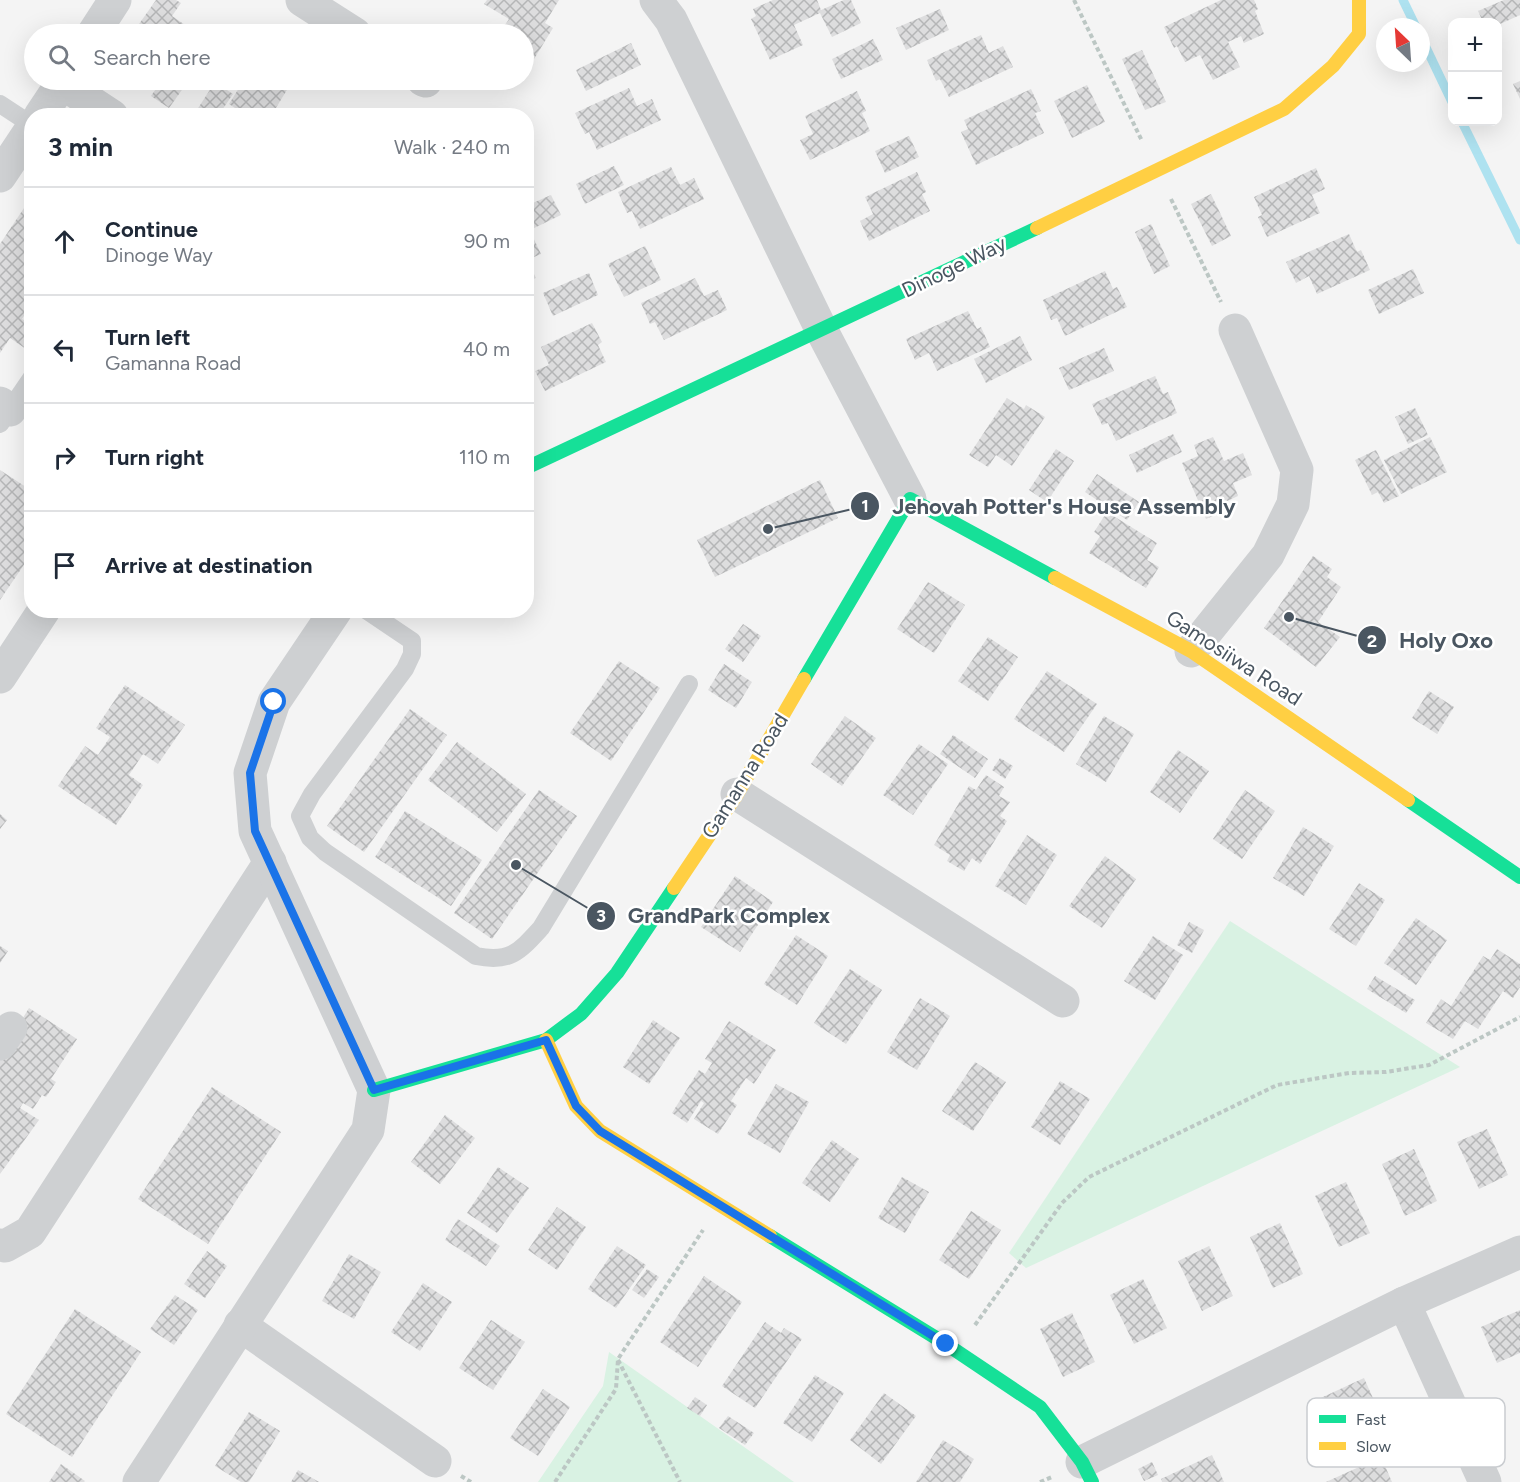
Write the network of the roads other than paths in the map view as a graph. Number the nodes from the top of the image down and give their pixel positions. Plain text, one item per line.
1 (115, 0) edge
2 (302, 0) edge
3 (1359, 0) edge
4 (671, 7) edge
5 (99, 24) edge
6 (339, 24) edge
7 (57, 90) edge
8 (76, 90) edge
9 (0, 104) edge
10 (45, 108) edge
11 (101, 108) edge
12 (24, 120) edge
13 (24, 138) edge
14 (0, 176) edge
15 (1235, 330) dead end
16 (822, 331) junction
17 (24, 387) edge
18 (3, 412) edge
19 (534, 464) edge
20 (910, 499) junction
21 (39, 618) edge
22 (331, 618) edge
23 (378, 618) edge
24 (1191, 651) junction
25 (0, 677) edge
26 (688, 684) dead end
27 (737, 794) junction
28 (270, 862) junction
29 (1520, 877) edge
30 (1063, 1001) dead end
31 (546, 1040) junction
32 (374, 1090) junction
33 (0, 1245) edge
34 (1520, 1252) edge
35 (1404, 1302) junction
36 (240, 1326) junction
37 (1447, 1398) edge
38 (435, 1461) dead end
39 (1478, 1467) edge
40 (1087, 1472) edge
41 (139, 1482) edge
42 (1485, 1482) edge

1 - 5 street
2 - 6 street
3 - 16 street, Dinoge Way
4 - 16 street
7 - 10 street
8 - 11 street
9 - 12 lane
13 - 14 street
15 - 24 street
16 - 19 street, Dinoge Way
16 - 20 street
17 - 18 lane
20 - 24 street, Gamosiiwa Road
20 - 27 street, Gamanna Road
21 - 25 street
22 - 28 street
23 - 26 lane
24 - 29 street, Gamosiiwa Road
27 - 30 street
27 - 31 street, Gamanna Road
28 - 32 street
28 - 33 street
31 - 32 street, Gamanna Road
31 - 40 street
32 - 36 street
34 - 35 street
35 - 37 street
35 - 40 street
36 - 38 street
36 - 41 street
39 - 42 street

